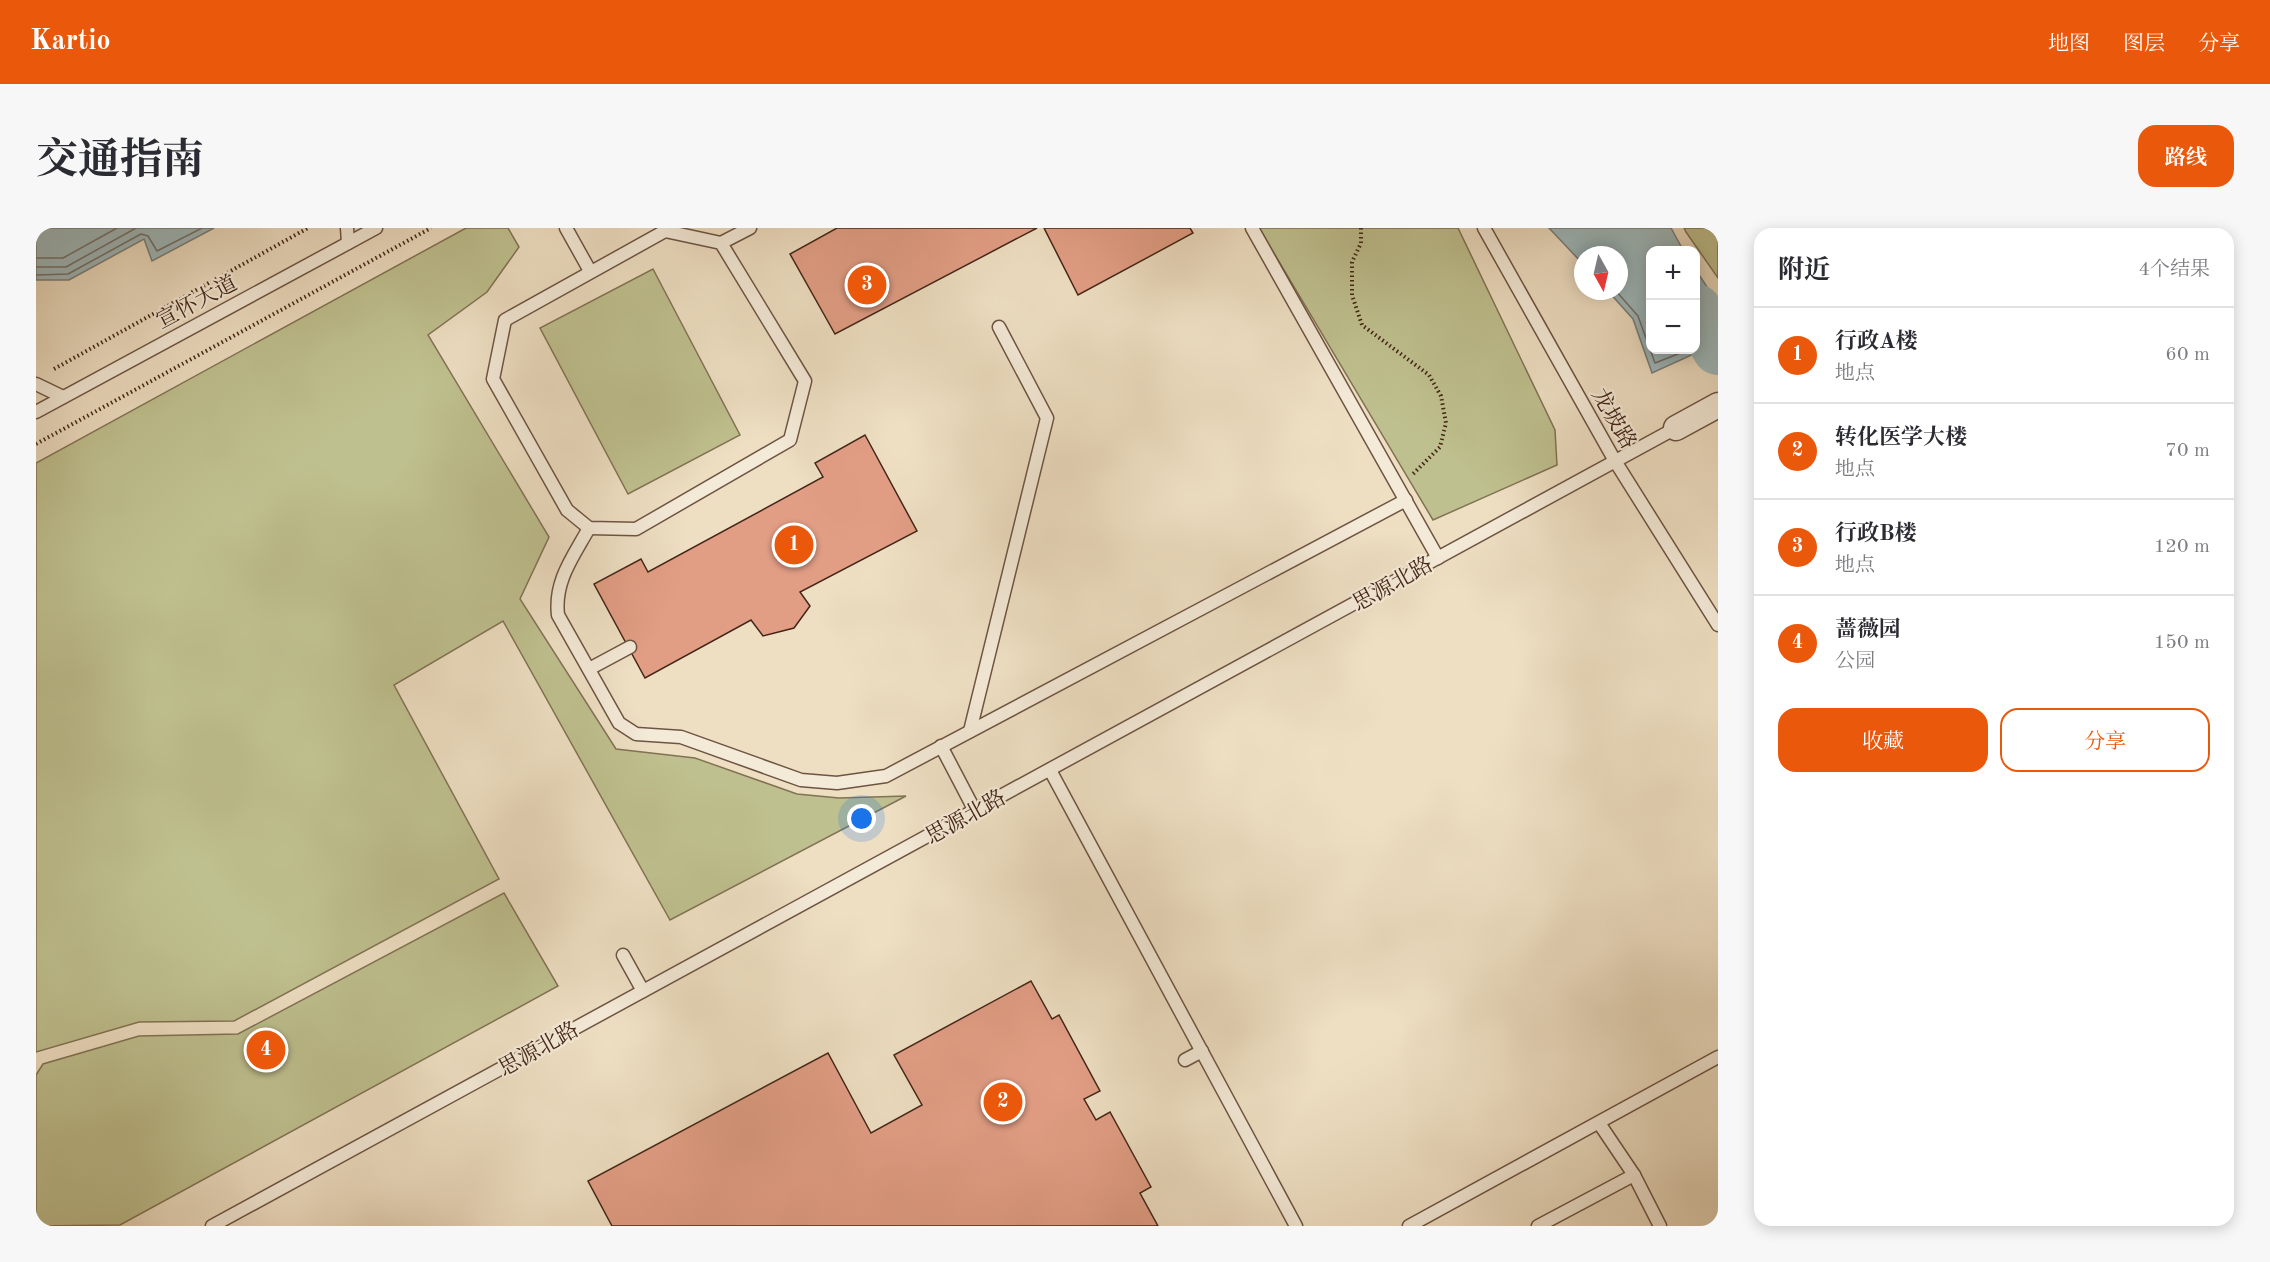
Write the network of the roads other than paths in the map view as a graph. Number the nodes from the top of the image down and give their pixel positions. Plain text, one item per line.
1 (347, 228) edge
2 (376, 228) edge
3 (566, 228) edge
4 (750, 228) edge
5 (1252, 228) edge
6 (1484, 228) edge
7 (348, 243) junction
8 (721, 243) junction
9 (590, 270) junction
10 (999, 327) dead end
11 (36, 384) edge
12 (63, 397) junction
13 (1718, 405) edge
14 (36, 412) edge
15 (1676, 428) joint
16 (1616, 461) junction
17 (1406, 500) junction
18 (589, 528) junction
19 (1438, 558) junction
20 (1718, 625) edge
21 (630, 647) dead end
22 (589, 669) junction
23 (970, 731) junction
24 (941, 746) junction
25 (1050, 770) junction
26 (975, 811) junction
27 (623, 955) dead end
28 (643, 991) junction
29 (1202, 1051) junction
30 (1718, 1057) edge
31 (1185, 1060) dead end
32 (1599, 1123) junction
33 (1634, 1175) junction
34 (212, 1226) edge
35 (1296, 1226) edge
36 (1409, 1226) edge
37 (1538, 1226) edge
38 (1660, 1226) edge

1 - 7 lane
2 - 7 lane, 宣怀大道
3 - 9 lane
4 - 8 lane
5 - 17 lane
6 - 16 lane, 龙坡路
7 - 12 lane, 宣怀大道
8 - 9 lane
8 - 18 lane
9 - 18 lane
10 - 23 lane
11 - 12 lane
12 - 14 lane, 宣怀大道
13 - 15 street, 思源北路
15 - 16 lane, 思源北路
16 - 19 lane, 思源北路
16 - 20 lane, 龙坡路
17 - 19 lane
17 - 23 lane
18 - 22 lane
19 - 25 lane, 思源北路
21 - 22 lane
22 - 24 lane
23 - 24 lane
24 - 26 lane
25 - 26 lane, 思源北路
25 - 29 lane
26 - 28 lane, 思源北路
27 - 28 lane
28 - 34 lane, 思源北路
29 - 31 lane
29 - 35 lane
30 - 32 lane
32 - 33 lane
32 - 36 lane
33 - 37 lane
33 - 38 lane

